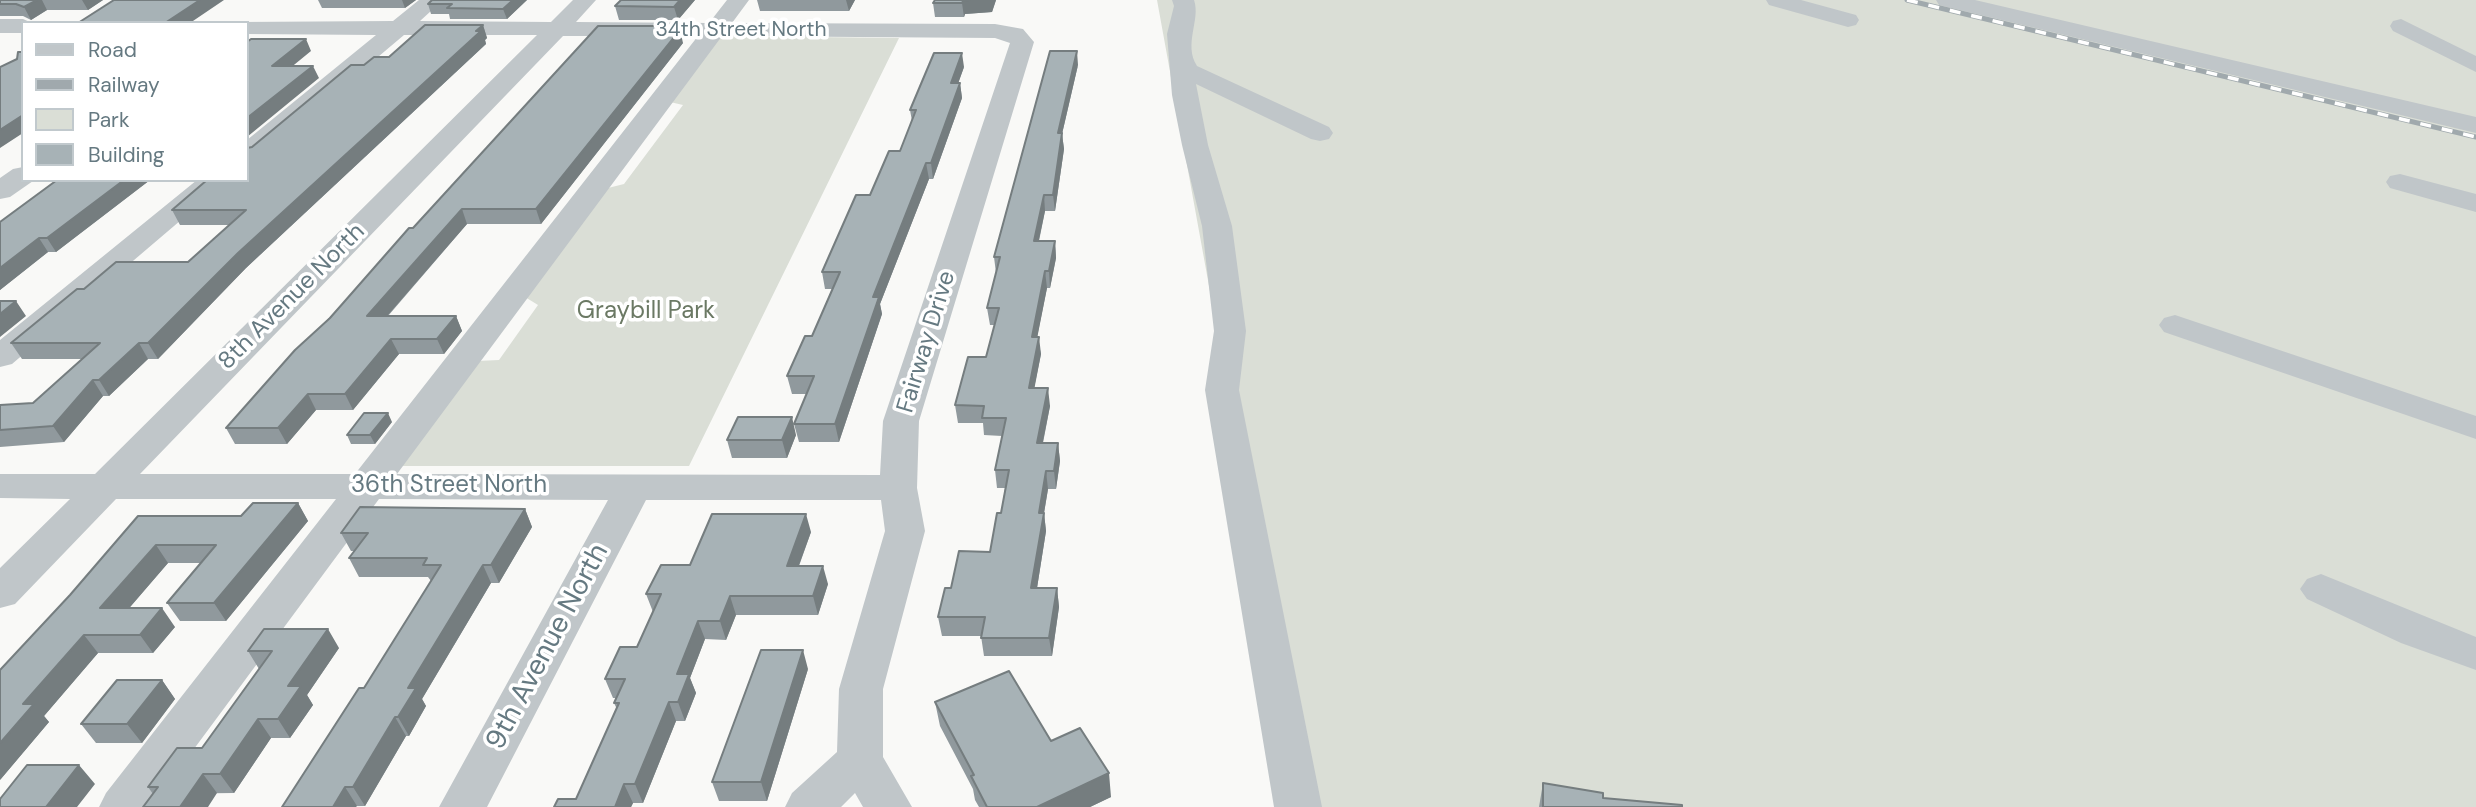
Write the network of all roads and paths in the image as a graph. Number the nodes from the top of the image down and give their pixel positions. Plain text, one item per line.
1 (432, 0) edge
2 (585, 0) edge
3 (738, 0) edge
4 (1184, 0) edge
5 (1777, 0) edge
6 (1947, 0) edge
7 (264, 8) dead end
8 (1848, 20) dead end
9 (245, 21) edge
10 (0, 26) edge
11 (21, 26) edge
12 (2401, 26) dead end
13 (248, 27) edge
14 (399, 27) junction
15 (557, 28) junction
16 (716, 30) junction
17 (1022, 42) joint
18 (1182, 63) junction
19 (2476, 65) edge
20 (2298, 67) dead end
21 (2417, 111) junction
22 (2476, 125) edge
23 (1320, 133) dead end
24 (248, 152) edge
25 (21, 176) edge
26 (212, 182) edge
27 (2400, 182) dead end
28 (0, 191) edge
29 (2476, 203) edge
30 (2175, 325) dead end
31 (0, 357) edge
32 (2476, 428) edge
33 (369, 485) junction
34 (0, 486) edge
35 (105, 486) junction
36 (633, 488) junction
37 (898, 488) junction
38 (2321, 589) dead end
39 (0, 593) edge
40 (2476, 654) edge
41 (860, 760) junction
42 (123, 807) edge
43 (463, 807) edge
44 (809, 807) edge
45 (888, 807) edge
46 (1298, 807) edge

1 - 14 street
2 - 15 street, 8th Avenue North
3 - 16 street
4 - 18 street
5 - 8 street
6 - 21 street
7 - 9 street
10 - 11 street
12 - 19 street
13 - 14 street, 34th Street North
14 - 15 street, 34th Street North
14 - 24 street
15 - 16 street, 34th Street North
15 - 35 street, 8th Avenue North
16 - 17 street, 34th Street North
16 - 33 street
17 - 37 street, Fairway Drive
18 - 23 street
18 - 46 street
20 - 21 street
21 - 22 street
25 - 28 street
26 - 31 street
27 - 29 street
30 - 32 street
33 - 35 street, 36th Street North
33 - 36 street, 36th Street North
33 - 42 street
34 - 35 street, 36th Street North
35 - 39 street, 8th Avenue North
36 - 37 street, 36th Street North
36 - 43 street, 9th Avenue North
37 - 41 street, Fairway Drive
38 - 40 street
41 - 44 street
41 - 45 street

